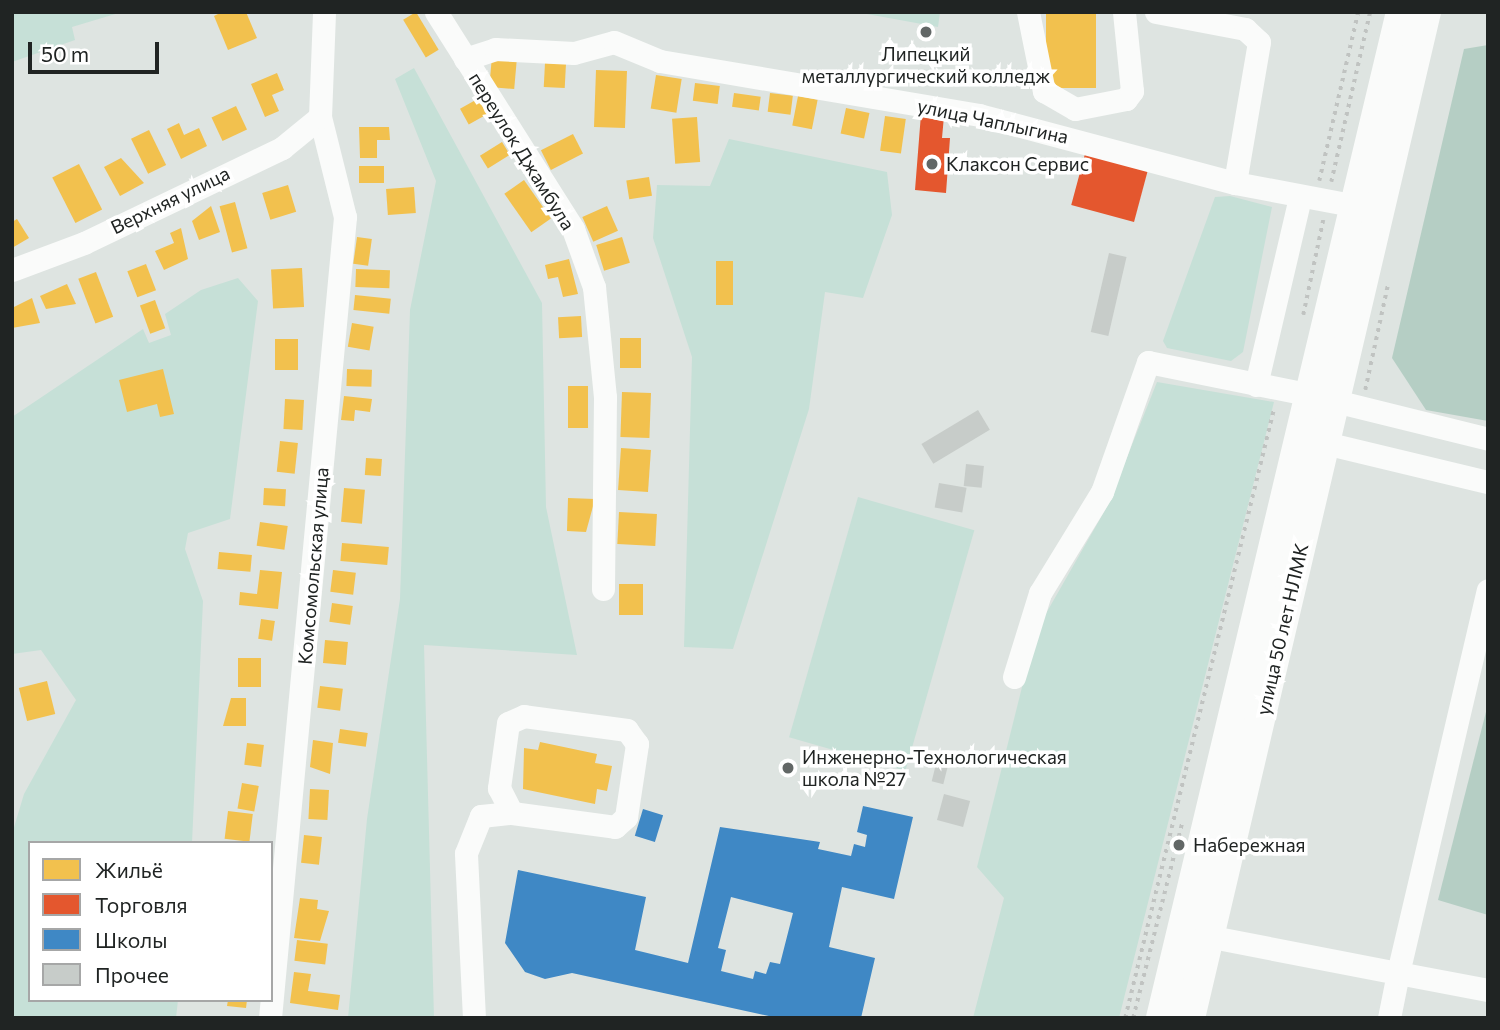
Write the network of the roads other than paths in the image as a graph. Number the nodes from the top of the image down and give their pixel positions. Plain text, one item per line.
1 (324, 12) edge
2 (436, 12) edge
3 (1028, 12) edge
4 (1124, 12) edge
5 (1156, 12) edge
6 (1401, 12) edge
7 (1426, 12) edge
8 (465, 59) junction
9 (320, 117) junction
10 (1235, 183) junction
11 (1307, 199) junction
12 (1357, 206) junction
13 (1374, 240) junction
14 (12, 270) edge
15 (1266, 387) junction
16 (1323, 398) junction
17 (1488, 439) edge
18 (1325, 443) junction
19 (1488, 482) edge
20 (603, 589) dead end
21 (1488, 590) edge
22 (1014, 677) dead end
23 (512, 813) junction
24 (1212, 937) junction
25 (1398, 973) junction
26 (273, 986) edge
27 (1488, 990) edge
28 (474, 1018) edge
29 (1161, 1018) edge
30 (1190, 1018) edge
31 (1389, 1018) edge

1 - 9 street, Комсомольская улица
2 - 8 street, переулок Джамбула
3 - 4 street
5 - 10 street
6 - 12 main road, улица 50 лет НЛМК
7 - 13 main road, улица 50 лет НЛМК
8 - 10 street, улица Чаплыгина
8 - 20 street, переулок Джамбула
9 - 14 street, Верхняя улица
9 - 26 street, Комсомольская улица
10 - 11 street, улица Чаплыгина
11 - 12 street, улица Чаплыгина
11 - 15 street
12 - 13 main road
12 - 16 main road, улица 50 лет НЛМК
13 - 16 main road, улица 50 лет НЛМК
15 - 16 street
15 - 22 street
16 - 17 street
16 - 18 main road, улица 50 лет НЛМК
16 - 29 main road, улица 50 лет НЛМК
18 - 19 street
18 - 24 main road, улица 50 лет НЛМК
21 - 25 street
23 - 23 street
23 - 28 street
24 - 25 street
24 - 30 main road, улица 50 лет НЛМК
25 - 27 street
25 - 31 street

